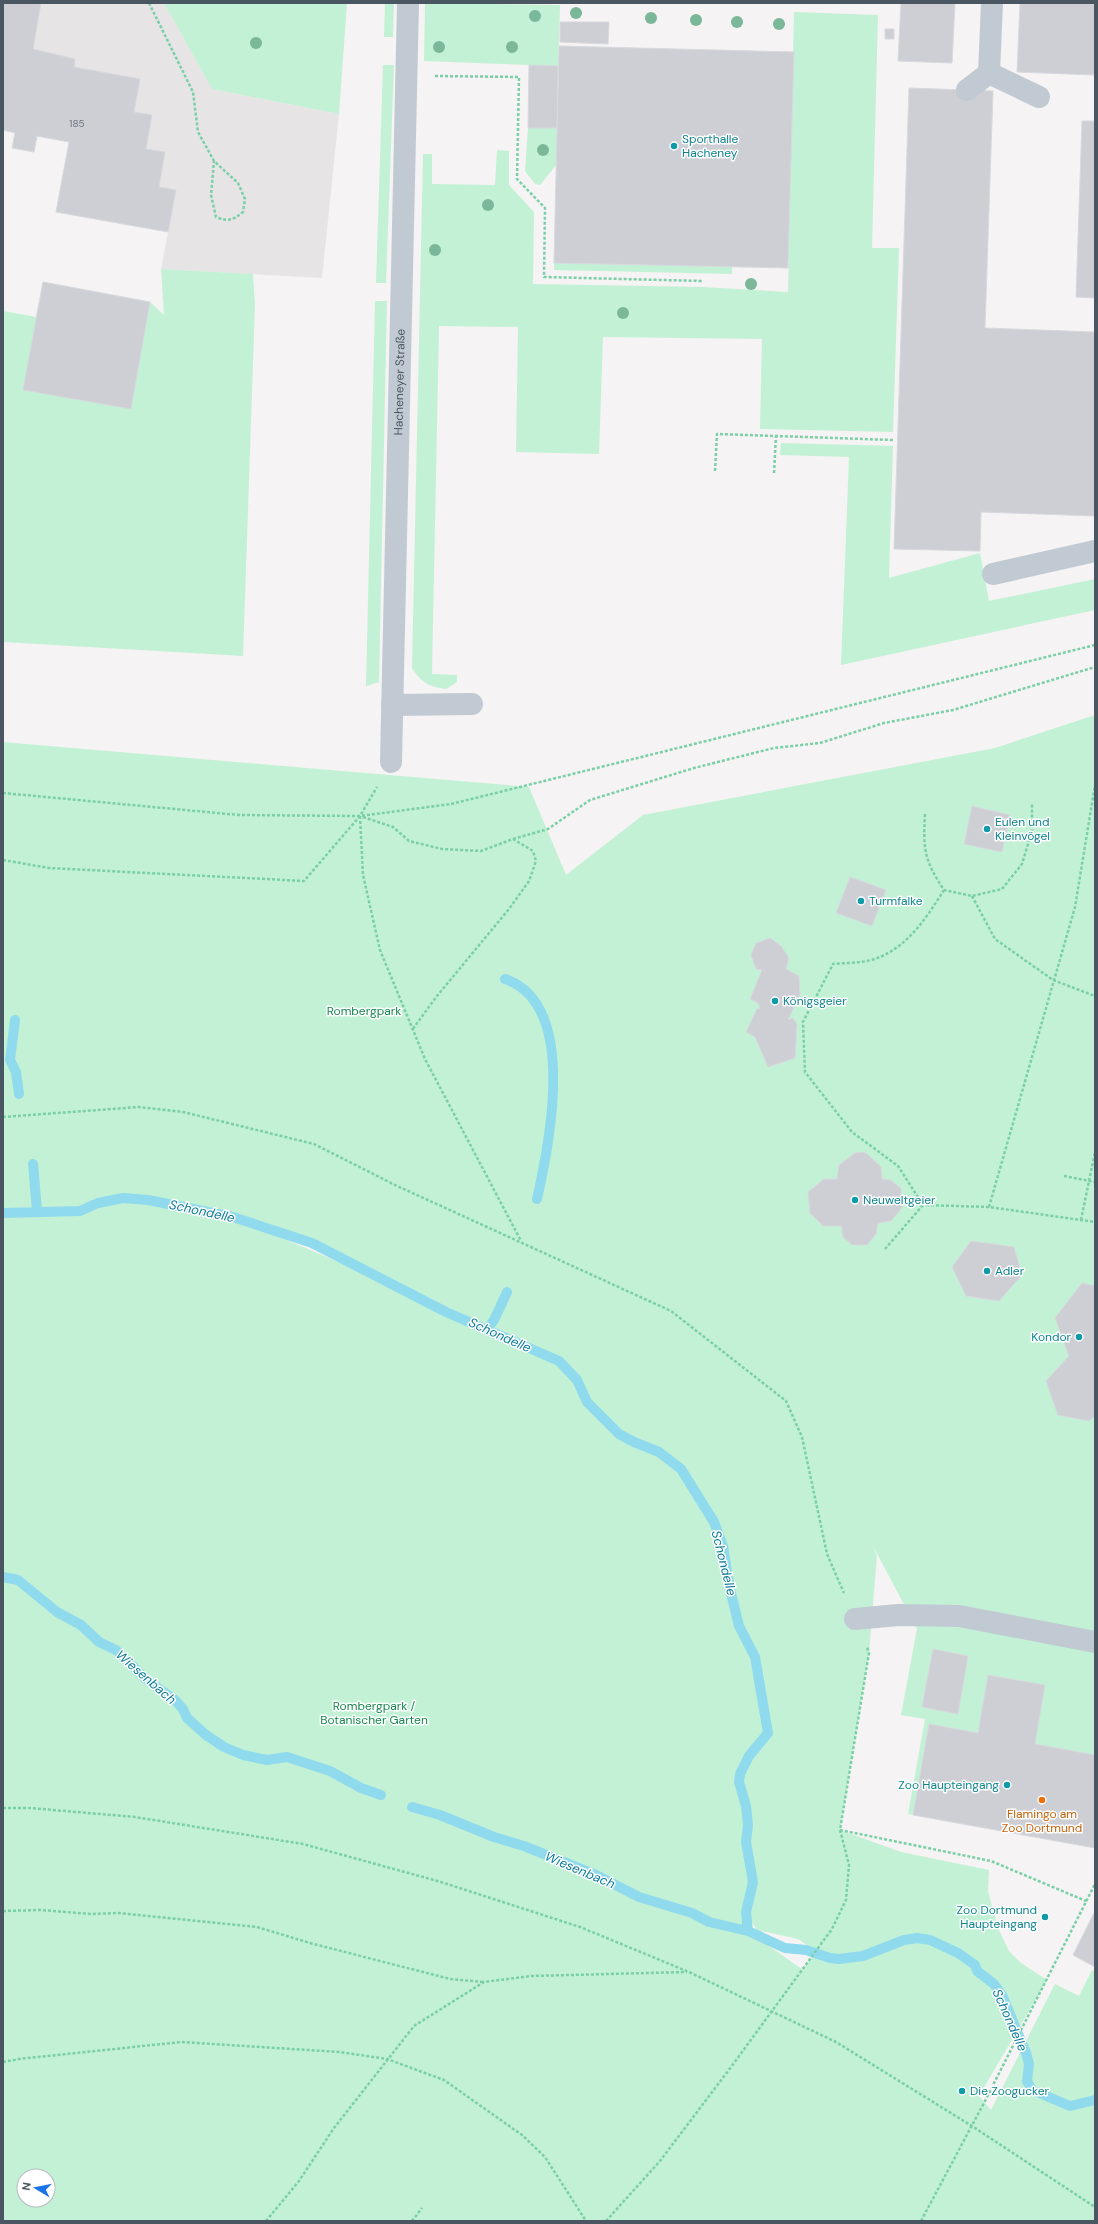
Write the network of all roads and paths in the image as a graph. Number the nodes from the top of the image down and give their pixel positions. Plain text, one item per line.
1 (149, 3) edge
2 (408, 3) edge
3 (992, 3) edge
4 (989, 73) junction
5 (406, 75) junction
6 (967, 90) dead end
7 (1039, 97) dead end
8 (214, 160) junction
9 (702, 281) dead end
10 (776, 436) junction
11 (893, 440) dead end
12 (715, 471) dead end
13 (774, 473) dead end
14 (1095, 551) edge
15 (993, 574) dead end
16 (1095, 645) edge
17 (1095, 666) edge
18 (472, 704) dead end
19 (392, 705) junction
20 (391, 762) joint
21 (1095, 785) edge
22 (3, 793) edge
23 (1032, 803) dead end
24 (925, 814) dead end
25 (360, 816) junction
26 (513, 839) junction
27 (3, 860) edge
28 (944, 890) junction
29 (972, 896) junction
30 (1053, 980) junction
31 (1095, 996) edge
32 (412, 1030) junction
33 (3, 1117) edge
34 (1095, 1152) edge
35 (1064, 1176) dead end
36 (1089, 1181) junction
37 (1095, 1182) edge
38 (923, 1205) junction
39 (989, 1207) junction
40 (1081, 1220) junction
41 (1095, 1222) edge
42 (521, 1241) junction
43 (885, 1249) dead end
44 (855, 1619) junction
45 (1095, 1642) edge
46 (3, 1808) edge
47 (840, 1830) junction
48 (1095, 1884) edge
49 (1086, 1901) junction
50 (3, 1911) edge
51 (689, 1972) junction
52 (484, 1982) junction
53 (771, 2010) junction
54 (387, 2059) junction
55 (3, 2062) edge
56 (972, 2126) junction
57 (1095, 2207) edge
58 (422, 2208) dead end
59 (266, 2221) edge
60 (412, 2221) edge
61 (586, 2221) edge
62 (606, 2221) edge
63 (921, 2221) edge

1 - 8 path
2 - 5 street, Hacheneyer Straße
3 - 4 street
4 - 6 street
4 - 7 street
5 - 9 path
5 - 19 street, Hacheneyer Straße
8 - 8 path
10 - 11 path
10 - 12 path
10 - 13 path
14 - 15 street
16 - 25 path
17 - 26 path
18 - 19 street
19 - 20 street, Hacheneyer Straße
20 - 25 path
21 - 30 path
22 - 25 path
23 - 29 path
24 - 28 path
25 - 26 path
25 - 27 path
25 - 32 path
26 - 32 path
28 - 29 path
28 - 38 path
29 - 30 path
30 - 31 path
30 - 39 path
32 - 42 path
33 - 42 path
34 - 36 path
35 - 36 path
36 - 37 path
36 - 40 path
38 - 39 path
38 - 43 path
39 - 40 path
40 - 41 path
42 - 44 path
44 - 45 street
44 - 47 path
46 - 51 path
47 - 49 path
47 - 53 path
48 - 49 path
49 - 56 path
50 - 52 path
51 - 52 path
51 - 53 path
52 - 54 path
53 - 56 path
53 - 62 path
54 - 55 path
54 - 59 path
54 - 61 path
56 - 57 path
56 - 63 path
58 - 60 path

